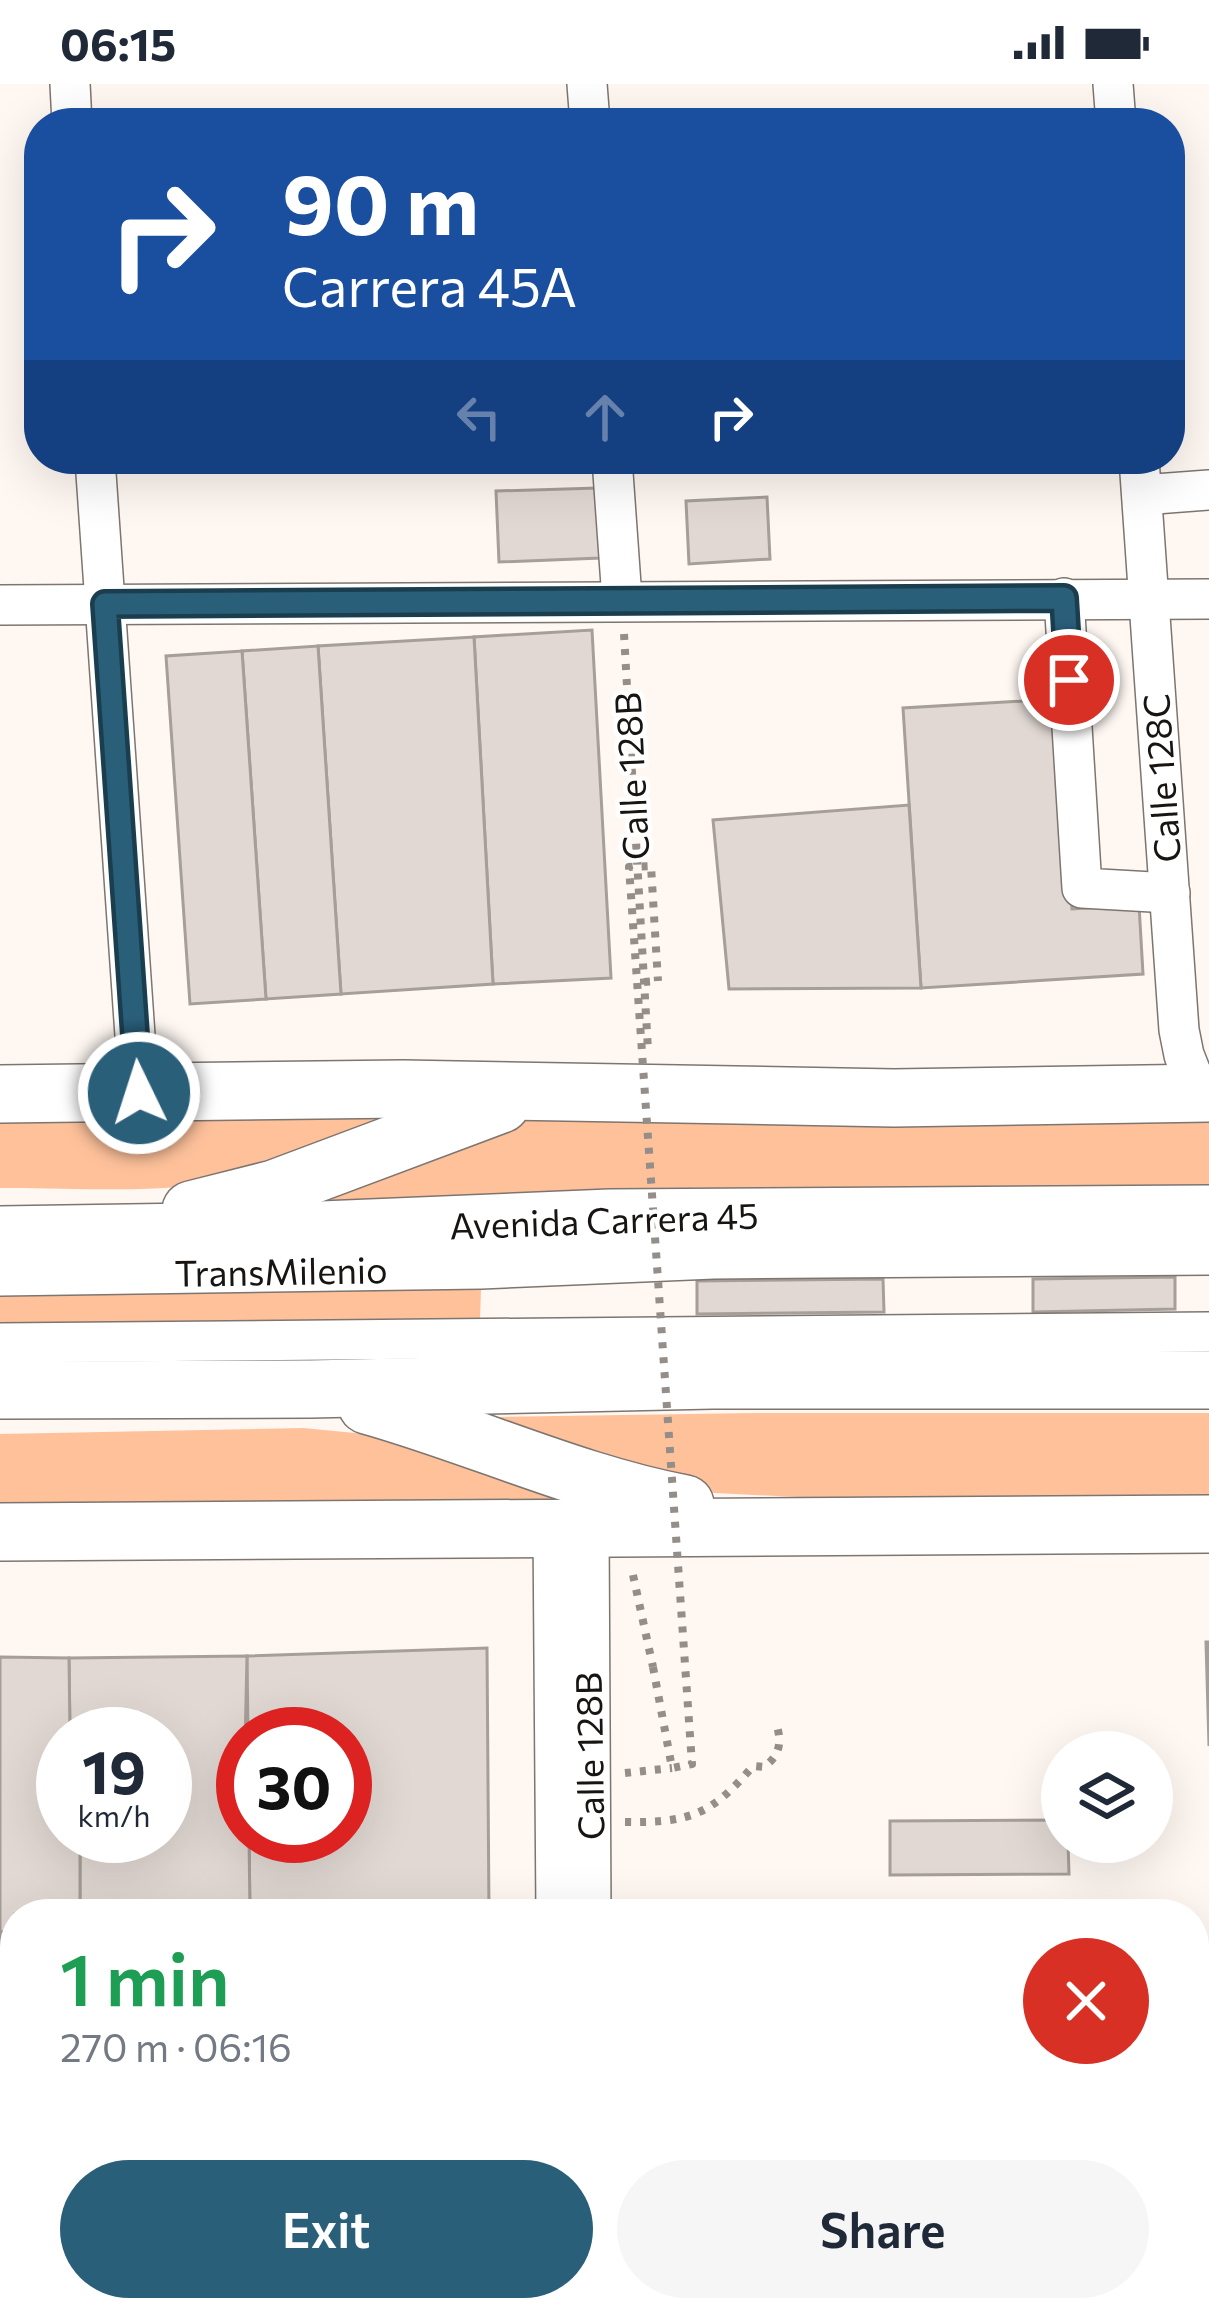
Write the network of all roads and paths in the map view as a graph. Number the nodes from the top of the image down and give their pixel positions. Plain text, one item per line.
1 (96, 474) edge
2 (613, 474) edge
3 (1141, 477) edge
4 (1209, 490) edge
5 (1064, 598) junction
6 (622, 599) junction
7 (1209, 599) edge
8 (1149, 600) junction
9 (105, 604) junction
10 (0, 605) edge
11 (1170, 893) junction
12 (644, 982) junction
13 (539, 1091) junction
14 (139, 1093) junction
15 (1204, 1093) edge
16 (0, 1094) edge
17 (651, 1094) junction
18 (1209, 1214) edge
19 (98, 1234) junction
20 (0, 1235) edge
21 (1209, 1255) edge
22 (0, 1276) edge
23 (1209, 1332) edge
24 (0, 1343) edge
25 (1209, 1380) edge
26 (0, 1390) edge
27 (311, 1390) junction
28 (1209, 1524) edge
29 (799, 1526) junction
30 (571, 1527) junction
31 (0, 1532) edge
32 (632, 1568) dead end
33 (777, 1726) dead end
34 (672, 1768) junction
35 (645, 1771) dead end
36 (618, 1822) dead end
37 (557, 1899) edge
38 (591, 1899) edge

1 - 9 street
2 - 6 street
3 - 4 street
3 - 8 street, Calle 128C
5 - 6 street
5 - 8 street
5 - 11 street
6 - 9 street
6 - 12 path, Calle 128B
7 - 8 street
8 - 11 street, Calle 128C
9 - 10 street
9 - 14 street
11 - 15 street, Calle 128C
12 - 17 path, Calle 128B
12 - 34 path, bridge
13 - 14 highway
13 - 17 highway
13 - 19 highway
14 - 16 highway
15 - 17 highway
18 - 19 highway, Avenida Carrera 45
19 - 20 highway, Avenida Carrera 45
21 - 22 street, TransMilenio
23 - 24 street, TransMilenio
25 - 27 highway
26 - 27 highway
27 - 29 highway
28 - 29 highway
29 - 30 highway
30 - 31 highway
30 - 37 street, Calle 128B
30 - 38 street, Calle 128B
32 - 34 path, bridge
33 - 36 path
34 - 35 path

